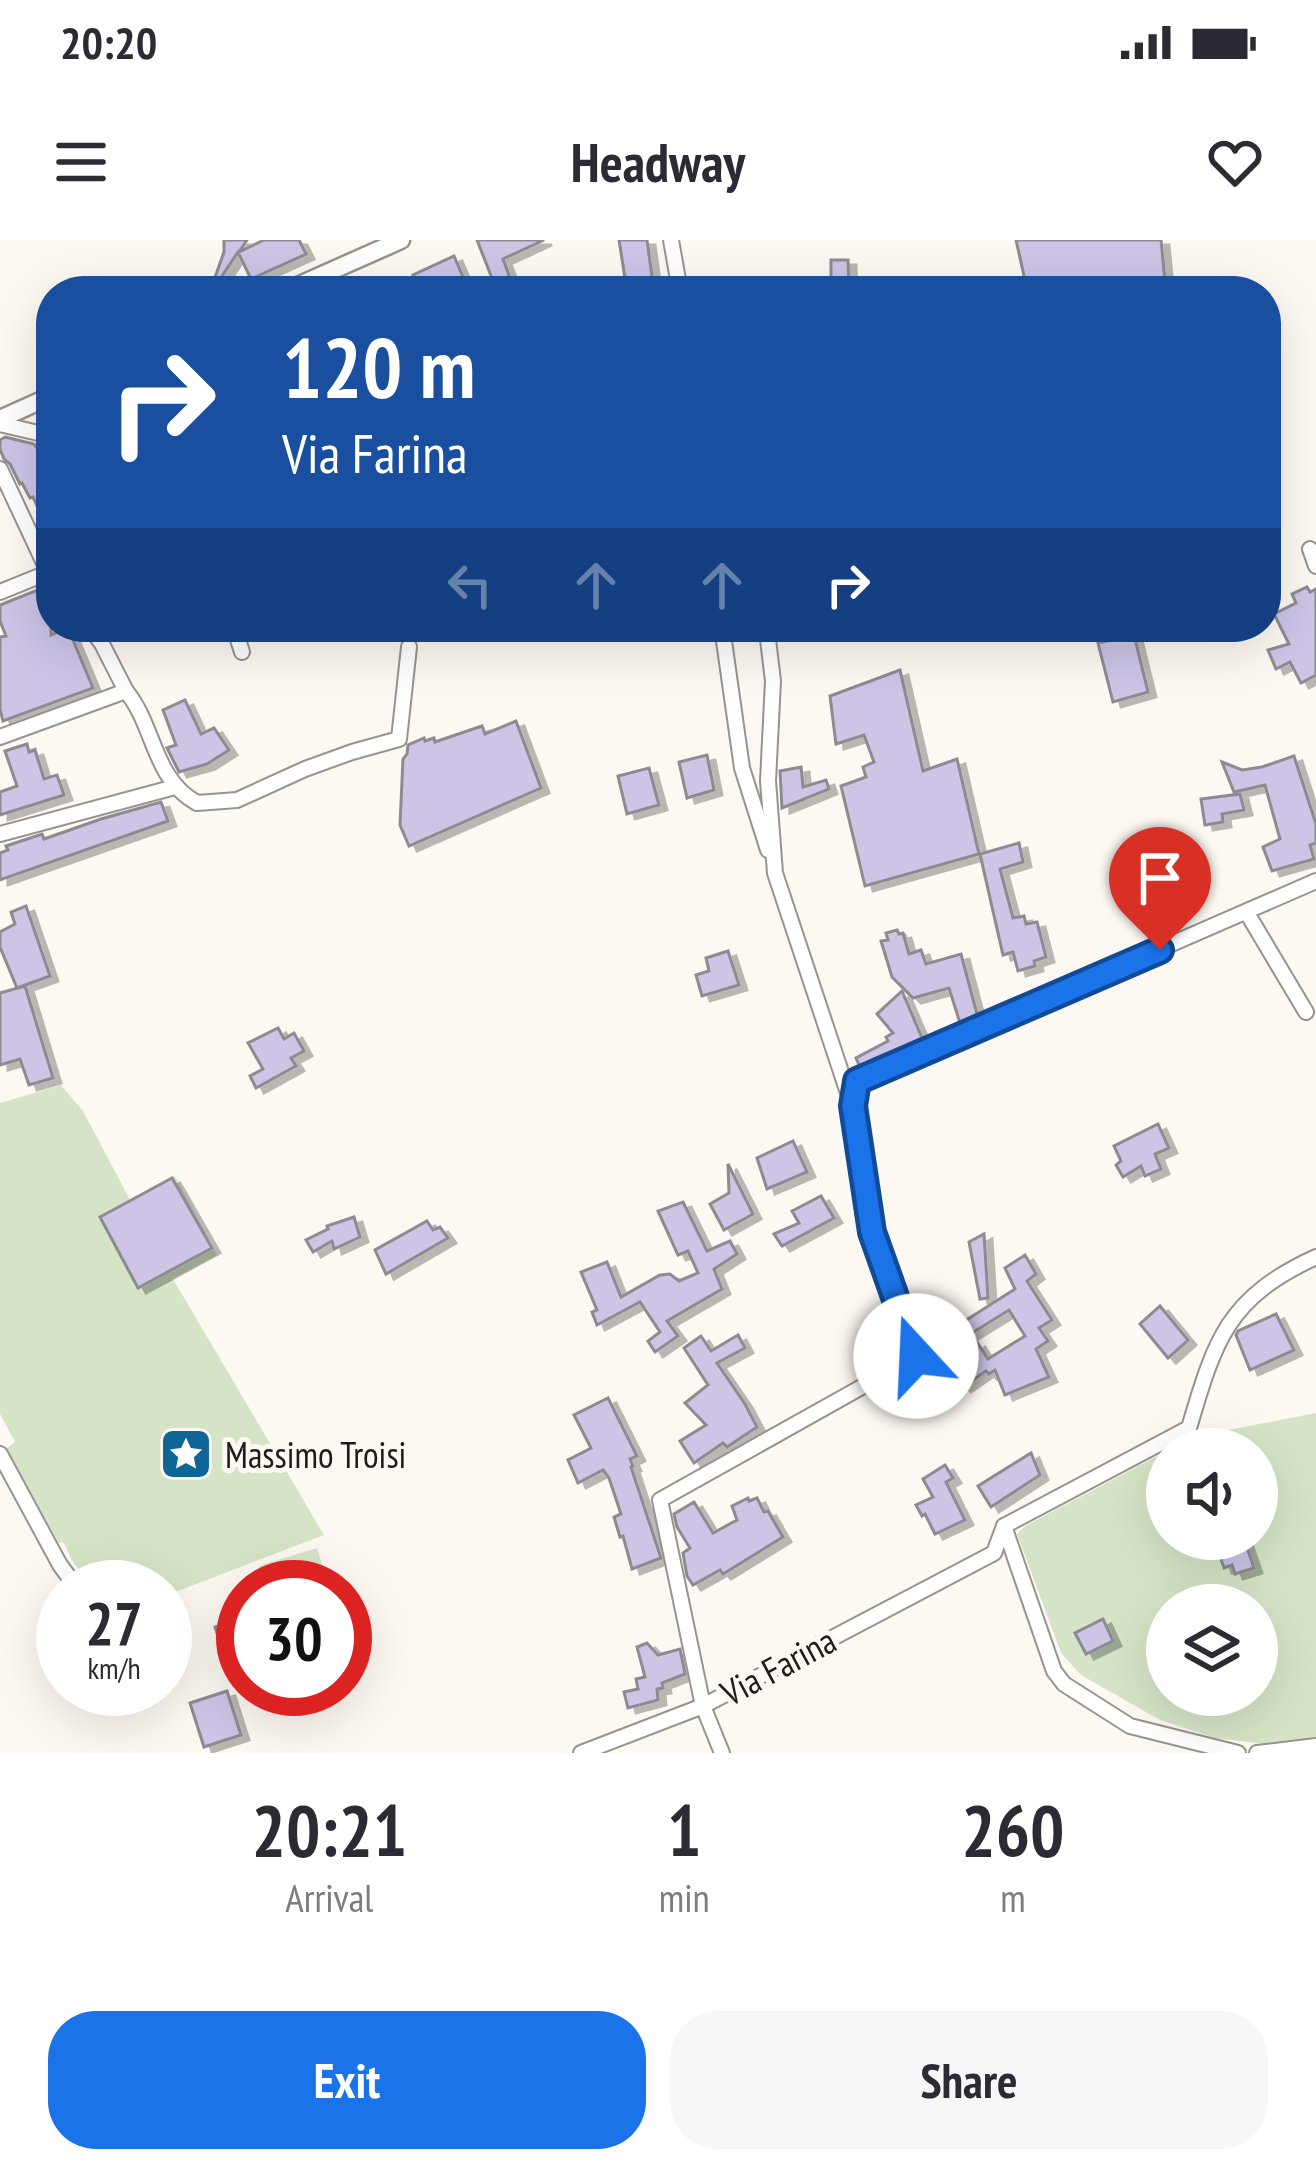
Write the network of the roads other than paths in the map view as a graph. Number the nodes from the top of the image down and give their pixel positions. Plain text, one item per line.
1 (400, 240) edge
2 (671, 240) edge
3 (320, 276) edge
4 (677, 276) edge
5 (36, 404) edge
6 (0, 422) edge
7 (36, 432) edge
8 (0, 469) edge
9 (36, 547) edge
10 (1310, 549) dead end
11 (1316, 566) edge
12 (36, 580) edge
13 (0, 592) edge
14 (101, 642) edge
15 (239, 642) edge
16 (724, 642) edge
17 (768, 642) edge
18 (410, 647) dead end
19 (242, 652) dead end
20 (126, 691) junction
21 (0, 737) edge
22 (175, 787) junction
23 (0, 834) edge
24 (775, 873) junction
25 (1316, 881) edge
26 (1247, 913) junction
27 (1306, 1012) dead end
28 (853, 1106) junction
29 (1316, 1257) edge
30 (0, 1454) edge
31 (1004, 1526) junction
32 (56, 1560) edge
33 (703, 1706) junction
34 (1316, 1745) edge
35 (581, 1753) edge
36 (722, 1753) edge
37 (1238, 1753) edge
38 (1257, 1753) edge

1 - 3 street
2 - 4 street
5 - 6 street
6 - 7 street
8 - 9 street
10 - 11 street
12 - 13 street
14 - 20 street
15 - 19 street
16 - 24 street
17 - 24 street, Via Farina
18 - 22 street
20 - 21 street
20 - 22 street
22 - 23 street
24 - 28 street, Via Farina
25 - 26 street
26 - 27 street
26 - 28 street
28 - 33 street, Via Farina
29 - 31 street, Via Farina
30 - 32 street
31 - 33 street, Via Farina
31 - 37 street
33 - 35 street
33 - 36 street
34 - 38 street

